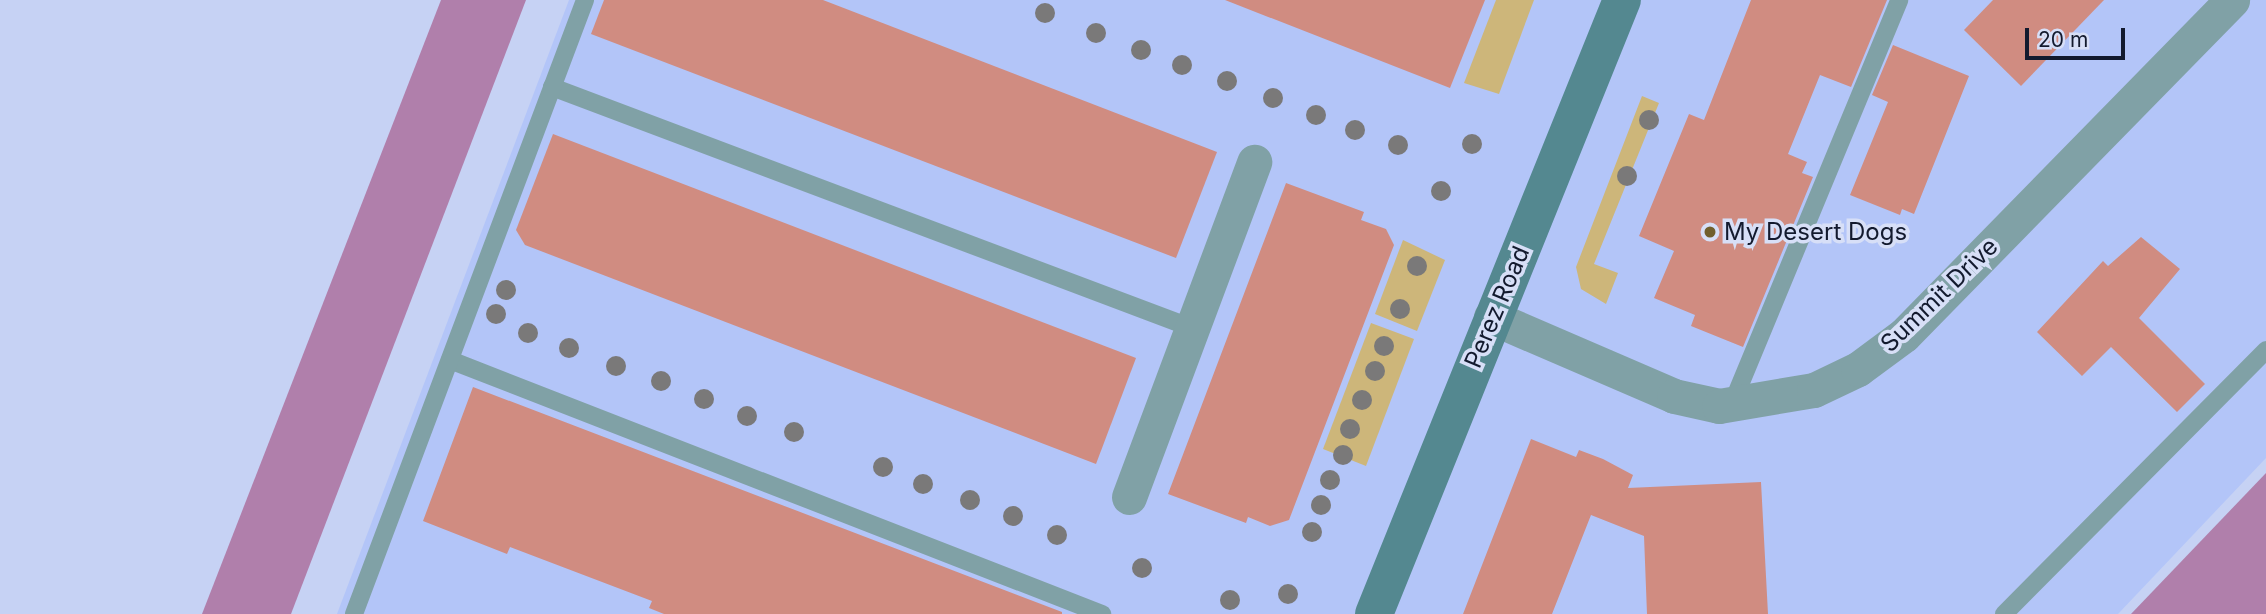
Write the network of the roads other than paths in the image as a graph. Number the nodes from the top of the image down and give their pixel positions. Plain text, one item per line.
1 (585, 0) edge
2 (1622, 0) edge
3 (1899, 0) edge
4 (2232, 0) edge
5 (552, 87) junction
6 (1254, 162) dead end
7 (1491, 317) junction
8 (1192, 328) junction
9 (2266, 350) edge
10 (450, 360) junction
11 (1732, 404) junction
12 (1129, 498) dead end
13 (354, 614) edge
14 (1102, 614) edge
15 (1374, 614) edge
16 (2004, 614) edge

1 - 5 lane
2 - 7 main road, Perez Road
3 - 11 lane
4 - 11 street, Summit Drive
5 - 8 lane
5 - 10 lane
6 - 8 street
7 - 11 street, Summit Drive
7 - 15 main road, Perez Road
8 - 12 street
9 - 16 lane
10 - 13 lane
10 - 14 lane

